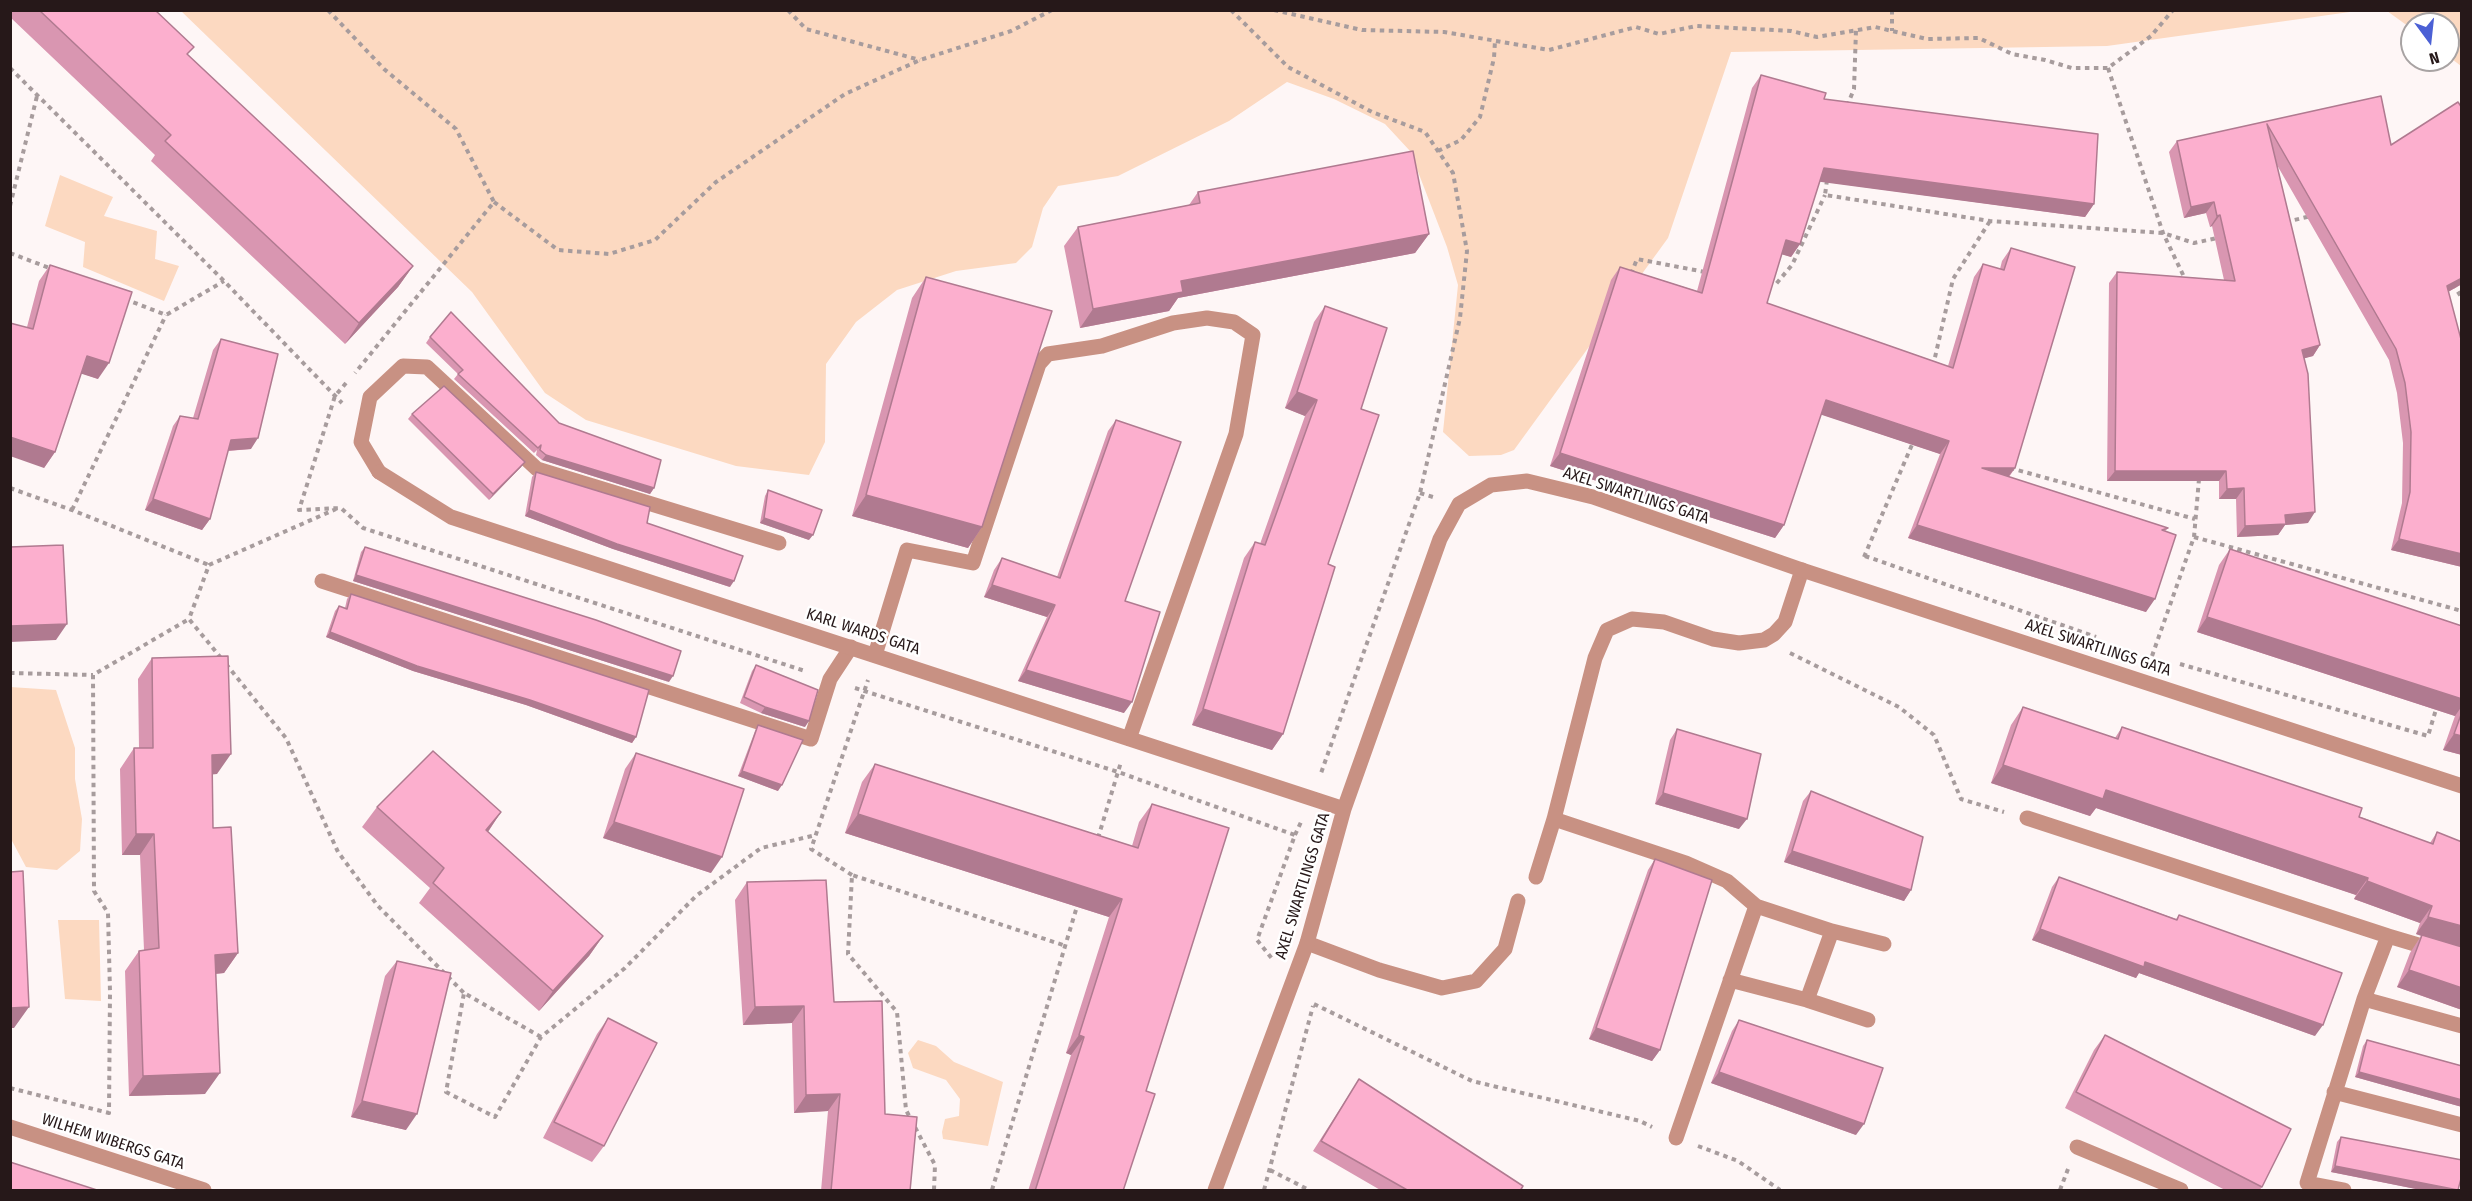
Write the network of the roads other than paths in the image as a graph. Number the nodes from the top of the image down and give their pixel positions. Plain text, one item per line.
1 (779, 543) dead end
2 (1802, 570) junction
3 (322, 581) dead end
4 (851, 647) junction
5 (875, 655) junction
6 (1129, 739) junction
7 (2462, 786) edge
8 (1344, 809) junction
9 (2027, 818) road end
10 (1554, 819) junction
11 (1536, 877) dead end
12 (1518, 901) dead end
13 (1756, 906) junction
14 (1832, 931) junction
15 (2388, 936) junction
16 (1307, 943) junction
17 (1884, 944) dead end
18 (2462, 958) edge
19 (1731, 980) junction
20 (2364, 999) junction
21 (1807, 1000) junction
22 (1868, 1020) dead end
23 (2462, 1026) edge
24 (2334, 1092) junction
25 (2462, 1125) edge
26 (10, 1127) edge
27 (1676, 1138) road end
28 (2077, 1147) dead end
29 (176, 1186) edge
30 (204, 1191) edge
31 (1215, 1191) edge
32 (2181, 1191) edge
33 (2344, 1191) edge

1 - 4 street, KARL WARDS GATA
2 - 7 street, AXEL SWARTLINGS GATA
2 - 8 street, AXEL SWARTLINGS GATA
2 - 10 street
3 - 4 street
4 - 5 street, KARL WARDS GATA
5 - 6 street, KARL WARDS GATA
5 - 6 street
6 - 8 street, KARL WARDS GATA
8 - 16 street, AXEL SWARTLINGS GATA
9 - 15 street
10 - 11 street
10 - 13 street
12 - 16 street
13 - 14 street
13 - 19 street
14 - 17 street
14 - 21 street
15 - 18 street
15 - 20 street
16 - 31 street, AXEL SWARTLINGS GATA
19 - 21 street
19 - 27 street
20 - 23 street
20 - 24 street
21 - 22 street
24 - 25 street
24 - 33 street
26 - 29 street, WILHEM WIBERGS GATA
28 - 32 street
29 - 30 street, WILHEM WIBERGS GATA

